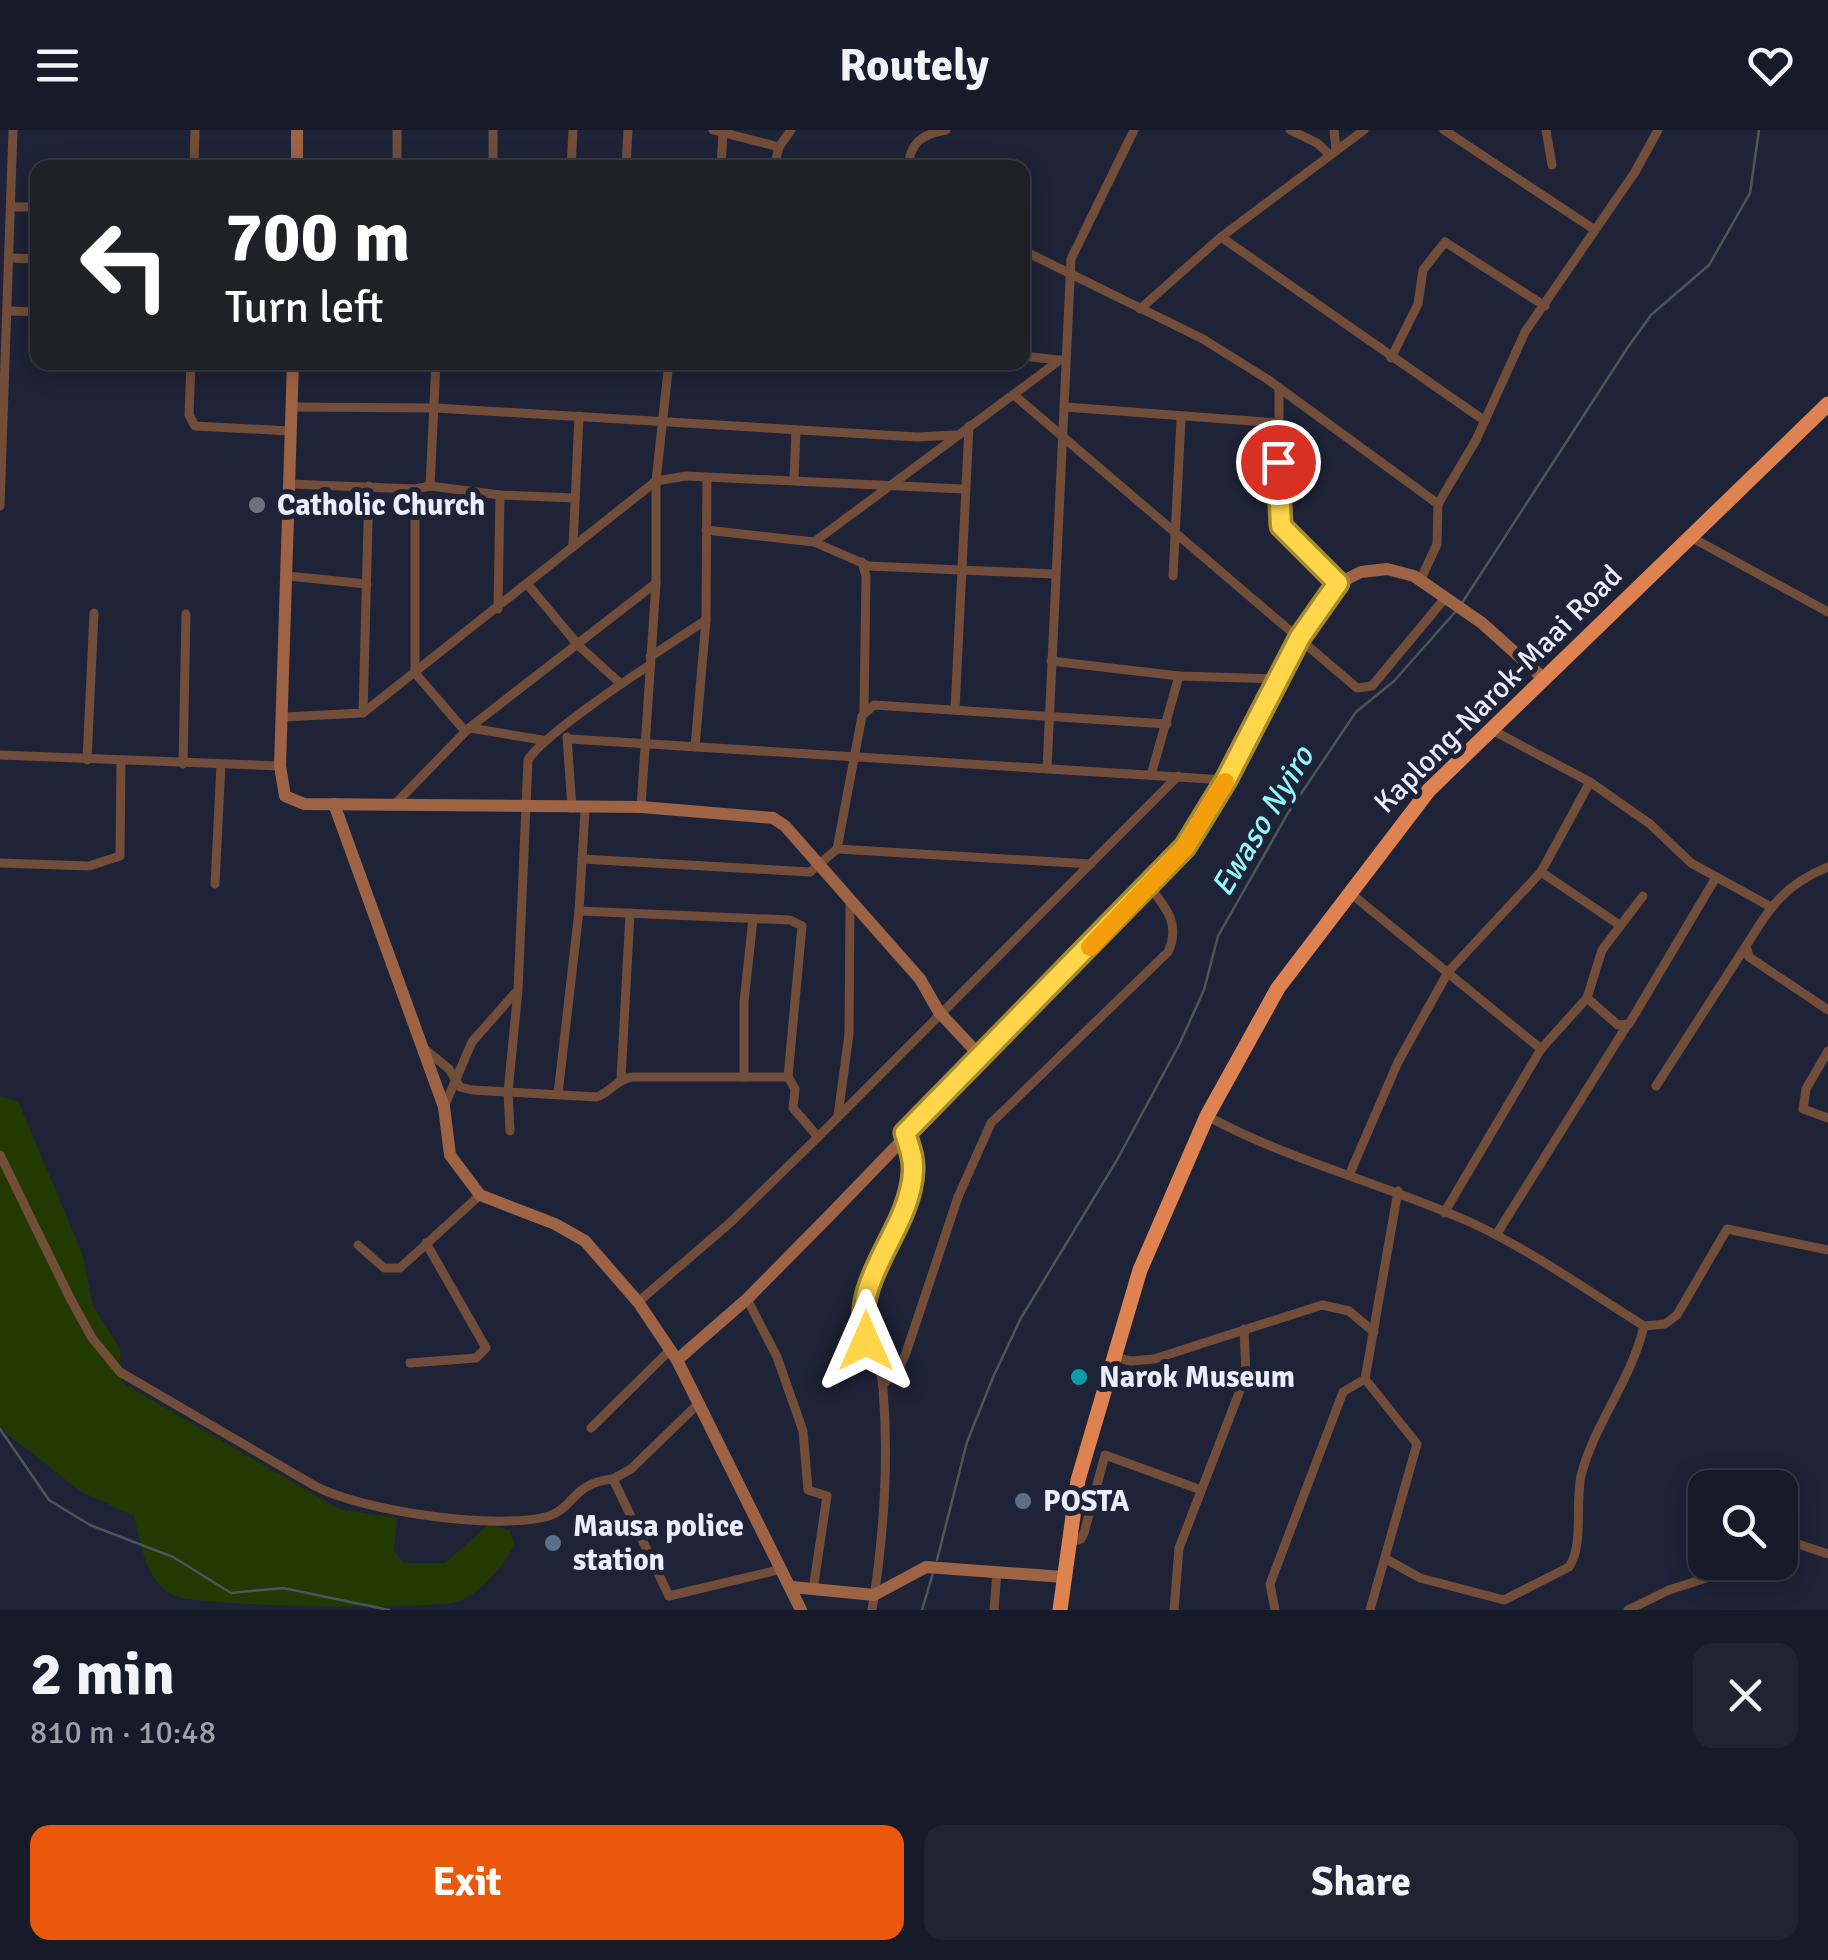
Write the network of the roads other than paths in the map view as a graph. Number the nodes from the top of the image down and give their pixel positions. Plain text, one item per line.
1 (13, 130) edge
2 (195, 130) edge
3 (297, 130) edge
4 (397, 130) edge
5 (494, 130) edge
6 (573, 130) edge
7 (628, 130) edge
8 (791, 130) edge
9 (946, 130) edge
10 (1134, 130) edge
11 (1290, 130) edge
12 (1334, 130) edge
13 (1364, 130) edge
14 (1444, 130) edge
15 (1546, 130) edge
16 (1658, 130) edge
17 (718, 131) edge
18 (779, 147) junction
19 (1333, 153) junction
20 (194, 160) edge
21 (297, 160) edge
22 (396, 160) edge
23 (493, 160) edge
24 (571, 160) edge
25 (626, 160) edge
26 (720, 160) edge
27 (776, 160) edge
28 (909, 160) edge
29 (1552, 165) dead end
30 (11, 207) junction
31 (30, 207) edge
32 (1595, 230) junction
33 (5, 236) edge
34 (1221, 236) junction
35 (1030, 254) edge
36 (10, 258) junction
37 (30, 259) edge
38 (1072, 275) junction
39 (1545, 306) junction
40 (1140, 309) junction
41 (8, 311) junction
42 (30, 312) edge
43 (1030, 357) edge
44 (1390, 358) junction
45 (1063, 361) junction
46 (191, 370) edge
47 (293, 370) edge
48 (436, 370) edge
49 (667, 370) edge
50 (1280, 388) junction
51 (1014, 395) junction
52 (1828, 404) edge
53 (291, 406) junction
54 (1065, 407) junction
55 (436, 408) junction
56 (1, 414) edge
57 (579, 416) junction
58 (1180, 419) junction
59 (1485, 421) junction
60 (661, 422) junction
61 (1280, 423) junction
62 (969, 426) junction
63 (796, 430) junction
64 (290, 431) junction
65 (954, 435) junction
66 (1061, 438) junction
67 (708, 478) junction
68 (794, 480) junction
69 (656, 481) junction
70 (290, 484) junction
71 (368, 486) junction
72 (430, 486) junction
73 (890, 486) junction
74 (416, 489) junction
75 (963, 489) junction
76 (500, 496) junction
77 (575, 498) junction
78 (1438, 504) junction
79 (0, 506) edge
80 (706, 530) junction
81 (1177, 534) junction
82 (1689, 536) junction
83 (814, 542) junction
84 (573, 546) junction
85 (860, 560) junction
86 (962, 572) junction
87 (1054, 574) junction
88 (288, 576) junction
89 (1173, 576) dead end
90 (1420, 580) junction
91 (656, 583) junction
92 (1338, 583) junction
93 (367, 584) junction
94 (528, 585) junction
95 (1446, 597) junction
96 (498, 609) junction
97 (1828, 612) edge
98 (94, 613) dead end
99 (186, 614) dead end
100 (706, 620) junction
101 (1300, 637) junction
102 (579, 646) junction
103 (650, 661) junction
104 (1051, 661) junction
105 (416, 673) junction
106 (1179, 676) junction
107 (1543, 678) junction
108 (1280, 679) junction
109 (622, 684) junction
110 (954, 710) junction
111 (864, 711) junction
112 (363, 713) junction
113 (1047, 716) junction
114 (284, 717) junction
115 (1167, 724) junction
116 (467, 729) junction
117 (1489, 729) junction
118 (565, 736) junction
119 (542, 740) junction
120 (643, 743) junction
121 (695, 748) junction
122 (0, 755) edge
123 (855, 759) junction
124 (87, 760) junction
125 (121, 762) junction
126 (183, 764) junction
127 (222, 764) junction
128 (280, 766) junction
129 (1047, 769) junction
130 (1151, 775) junction
131 (1178, 776) junction
132 (1226, 780) junction
133 (1590, 782) junction
134 (334, 804) junction
135 (395, 804) junction
136 (525, 806) junction
137 (641, 807) junction
138 (578, 809) junction
139 (837, 849) junction
140 (582, 860) junction
141 (0, 863) edge
142 (1092, 864) junction
143 (820, 866) junction
144 (1828, 867) edge
145 (1541, 872) junction
146 (1716, 879) junction
147 (215, 884) dead end
148 (1149, 886) junction
149 (1349, 892) junction
150 (1644, 896) dead end
151 (850, 904) junction
152 (1770, 907) junction
153 (579, 910) junction
154 (630, 913) junction
155 (753, 919) junction
156 (1618, 924) junction
157 (1746, 946) junction
158 (1448, 972) junction
159 (518, 990) junction
160 (1587, 998) junction
161 (1828, 1010) edge
162 (939, 1012) junction
163 (1626, 1026) junction
164 (421, 1044) junction
165 (1540, 1049) junction
166 (1828, 1051) edge
167 (981, 1057) junction
168 (454, 1076) junction
169 (744, 1077) junction
170 (788, 1077) junction
171 (621, 1079) junction
172 (1656, 1086) dead end
173 (508, 1092) junction
174 (558, 1094) junction
175 (444, 1107) junction
176 (838, 1116) junction
177 (1207, 1116) junction
178 (1828, 1118) edge
179 (510, 1131) dead end
180 (905, 1133) junction
181 (818, 1137) junction
182 (0, 1155) edge
183 (1350, 1173) junction
184 (1398, 1192) junction
185 (480, 1195) junction
186 (1444, 1214) junction
187 (1496, 1235) junction
188 (358, 1244) dead end
189 (426, 1244) junction
190 (1828, 1250) edge
191 (747, 1299) junction
192 (638, 1302) junction
193 (1644, 1326) junction
194 (1244, 1329) junction
195 (1374, 1332) junction
196 (674, 1355) junction
197 (1111, 1356) junction
198 (410, 1363) dead end
199 (1365, 1379) junction
200 (883, 1384) junction
201 (699, 1402) junction
202 (590, 1428) dead end
203 (613, 1479) junction
204 (1201, 1490) junction
205 (1067, 1543) junction
206 (1798, 1544) edge
207 (1828, 1554) edge
208 (1386, 1559) junction
209 (782, 1569) junction
210 (997, 1571) junction
211 (1064, 1577) junction
212 (1700, 1580) edge
213 (792, 1587) junction
214 (813, 1590) junction
215 (669, 1596) junction
216 (873, 1603) edge
217 (671, 1610) edge
218 (800, 1610) edge
219 (994, 1610) edge
220 (1060, 1610) edge
221 (1174, 1610) edge
222 (1275, 1610) edge
223 (1370, 1610) edge
224 (1628, 1610) edge

1 - 30 street
2 - 20 street
3 - 21 street
4 - 22 street
5 - 23 street
6 - 24 street
7 - 25 street
8 - 18 street
9 - 28 street
10 - 38 street
11 - 19 street
12 - 19 street
13 - 19 street
14 - 32 street
15 - 29 street
16 - 32 street
17 - 18 street
17 - 26 street
18 - 27 street
19 - 34 street
30 - 31 street
30 - 33 street
32 - 39 street
33 - 36 street
34 - 40 street
34 - 44 street
35 - 38 street
36 - 37 street
36 - 41 street
38 - 40 street
38 - 45 street
39 - 44 street
39 - 59 street
40 - 50 street
41 - 42 street
41 - 56 street
43 - 45 street
44 - 59 street
45 - 51 street
45 - 54 street
46 - 64 street
47 - 53 street
48 - 55 street
49 - 60 street
50 - 61 street
50 - 78 street
51 - 62 street
51 - 66 street
52 - 82 highway, Kaplong-Narok-Maai Road
53 - 55 street
53 - 64 street
54 - 58 street
54 - 66 street
55 - 57 street
55 - 72 street
56 - 79 street
57 - 60 street
57 - 77 street
58 - 61 street
58 - 81 street
59 - 78 street
60 - 63 street
60 - 69 street
61 - 92 street
62 - 65 street
62 - 75 street
63 - 65 street
63 - 68 street
64 - 70 street
65 - 73 street
66 - 81 street
66 - 87 street
67 - 68 street
67 - 69 street
67 - 80 street
68 - 73 street
69 - 84 street
69 - 91 street
70 - 71 street
70 - 88 street
71 - 74 street
71 - 93 street
72 - 74 street
72 - 76 street
73 - 75 street
73 - 83 street
74 - 105 street
75 - 86 street
76 - 77 street
76 - 96 street
77 - 84 street
78 - 90 street
80 - 83 street
80 - 100 street
81 - 89 street
81 - 101 street
82 - 97 street
82 - 107 highway, Kaplong-Narok-Maai Road
83 - 85 street
84 - 94 street
85 - 86 street
85 - 111 street
86 - 87 street
86 - 110 street
87 - 104 street
88 - 93 street
88 - 114 street
90 - 92 street
90 - 95 street
91 - 102 street
91 - 103 street
92 - 101 street
93 - 112 street
94 - 96 street
94 - 102 street
95 - 101 street
95 - 107 street
96 - 105 street
98 - 124 street
99 - 126 street
100 - 103 street
100 - 121 street
101 - 108 street
102 - 109 street
102 - 116 street
103 - 109 street
103 - 120 street
104 - 106 street
104 - 113 street
105 - 112 street
105 - 116 street
106 - 108 street
106 - 115 street
107 - 117 highway, Kaplong-Narok-Maai Road
108 - 132 street
109 - 118 street
110 - 111 street
110 - 113 street
111 - 123 street
112 - 114 street
113 - 115 street
113 - 129 street
114 - 128 street
115 - 130 street
116 - 119 street
116 - 135 street
117 - 133 street
117 - 149 highway, Kaplong-Narok-Maai Road
118 - 119 street
118 - 120 street
118 - 138 street
119 - 136 street
120 - 121 street
120 - 137 street
121 - 123 street
122 - 124 street
123 - 129 street
123 - 139 street
124 - 125 street
125 - 126 street
125 - 141 street
126 - 127 street
127 - 128 street
127 - 147 street
128 - 134 street
129 - 130 street
130 - 131 street
131 - 132 street
131 - 142 street
132 - 148 street
133 - 145 street
133 - 146 street
134 - 135 street
134 - 164 street
135 - 136 street
136 - 138 street
136 - 159 street
137 - 138 street
137 - 143 street
138 - 140 street
139 - 142 street
139 - 143 street
140 - 143 street
140 - 153 street
142 - 162 street
143 - 151 street
144 - 152 street
145 - 156 street
145 - 158 street
146 - 152 street
146 - 163 street
148 - 167 street
148 - 200 street
149 - 158 street
149 - 177 highway, Kaplong-Narok-Maai Road
150 - 156 street
151 - 162 street
151 - 176 street
152 - 157 street
153 - 154 street
153 - 174 street
154 - 155 street
154 - 171 street
155 - 169 street
155 - 170 street
156 - 160 street
157 - 161 street
157 - 172 street
158 - 165 street
158 - 183 street
159 - 168 street
159 - 173 street
160 - 163 street
160 - 165 street
162 - 167 street
162 - 176 street
163 - 187 street
164 - 168 street
164 - 175 street
165 - 186 street
166 - 178 street
167 - 180 street
168 - 173 street
168 - 175 street
169 - 170 street
169 - 171 street
170 - 181 street
171 - 174 street
173 - 174 street
173 - 179 street
175 - 185 street
176 - 181 street
177 - 183 street
177 - 197 highway, Kaplong-Narok-Maai Road
180 - 191 street
180 - 200 street
181 - 192 street
182 - 203 street
183 - 184 street
184 - 186 street
184 - 195 street
185 - 189 street
185 - 192 street
186 - 187 street
187 - 193 street
188 - 189 street
189 - 198 street
190 - 193 street
191 - 196 street
191 - 214 street
192 - 196 street
193 - 208 street
194 - 195 street
194 - 197 street
194 - 204 street
195 - 199 street
196 - 201 street
196 - 202 street
197 - 205 highway, Kaplong-Narok-Maai Road
199 - 208 street
199 - 222 street
200 - 216 street
201 - 203 street
201 - 209 street
203 - 215 street
204 - 205 street
204 - 221 street
205 - 211 highway, Kaplong-Narok-Maai Road
206 - 207 street
208 - 223 street
209 - 213 street
209 - 215 street
210 - 211 street
210 - 216 street
210 - 219 street
211 - 220 highway, Kaplong-Narok-Maai Road
212 - 224 street
213 - 214 street
213 - 218 street
214 - 216 street
215 - 217 street

